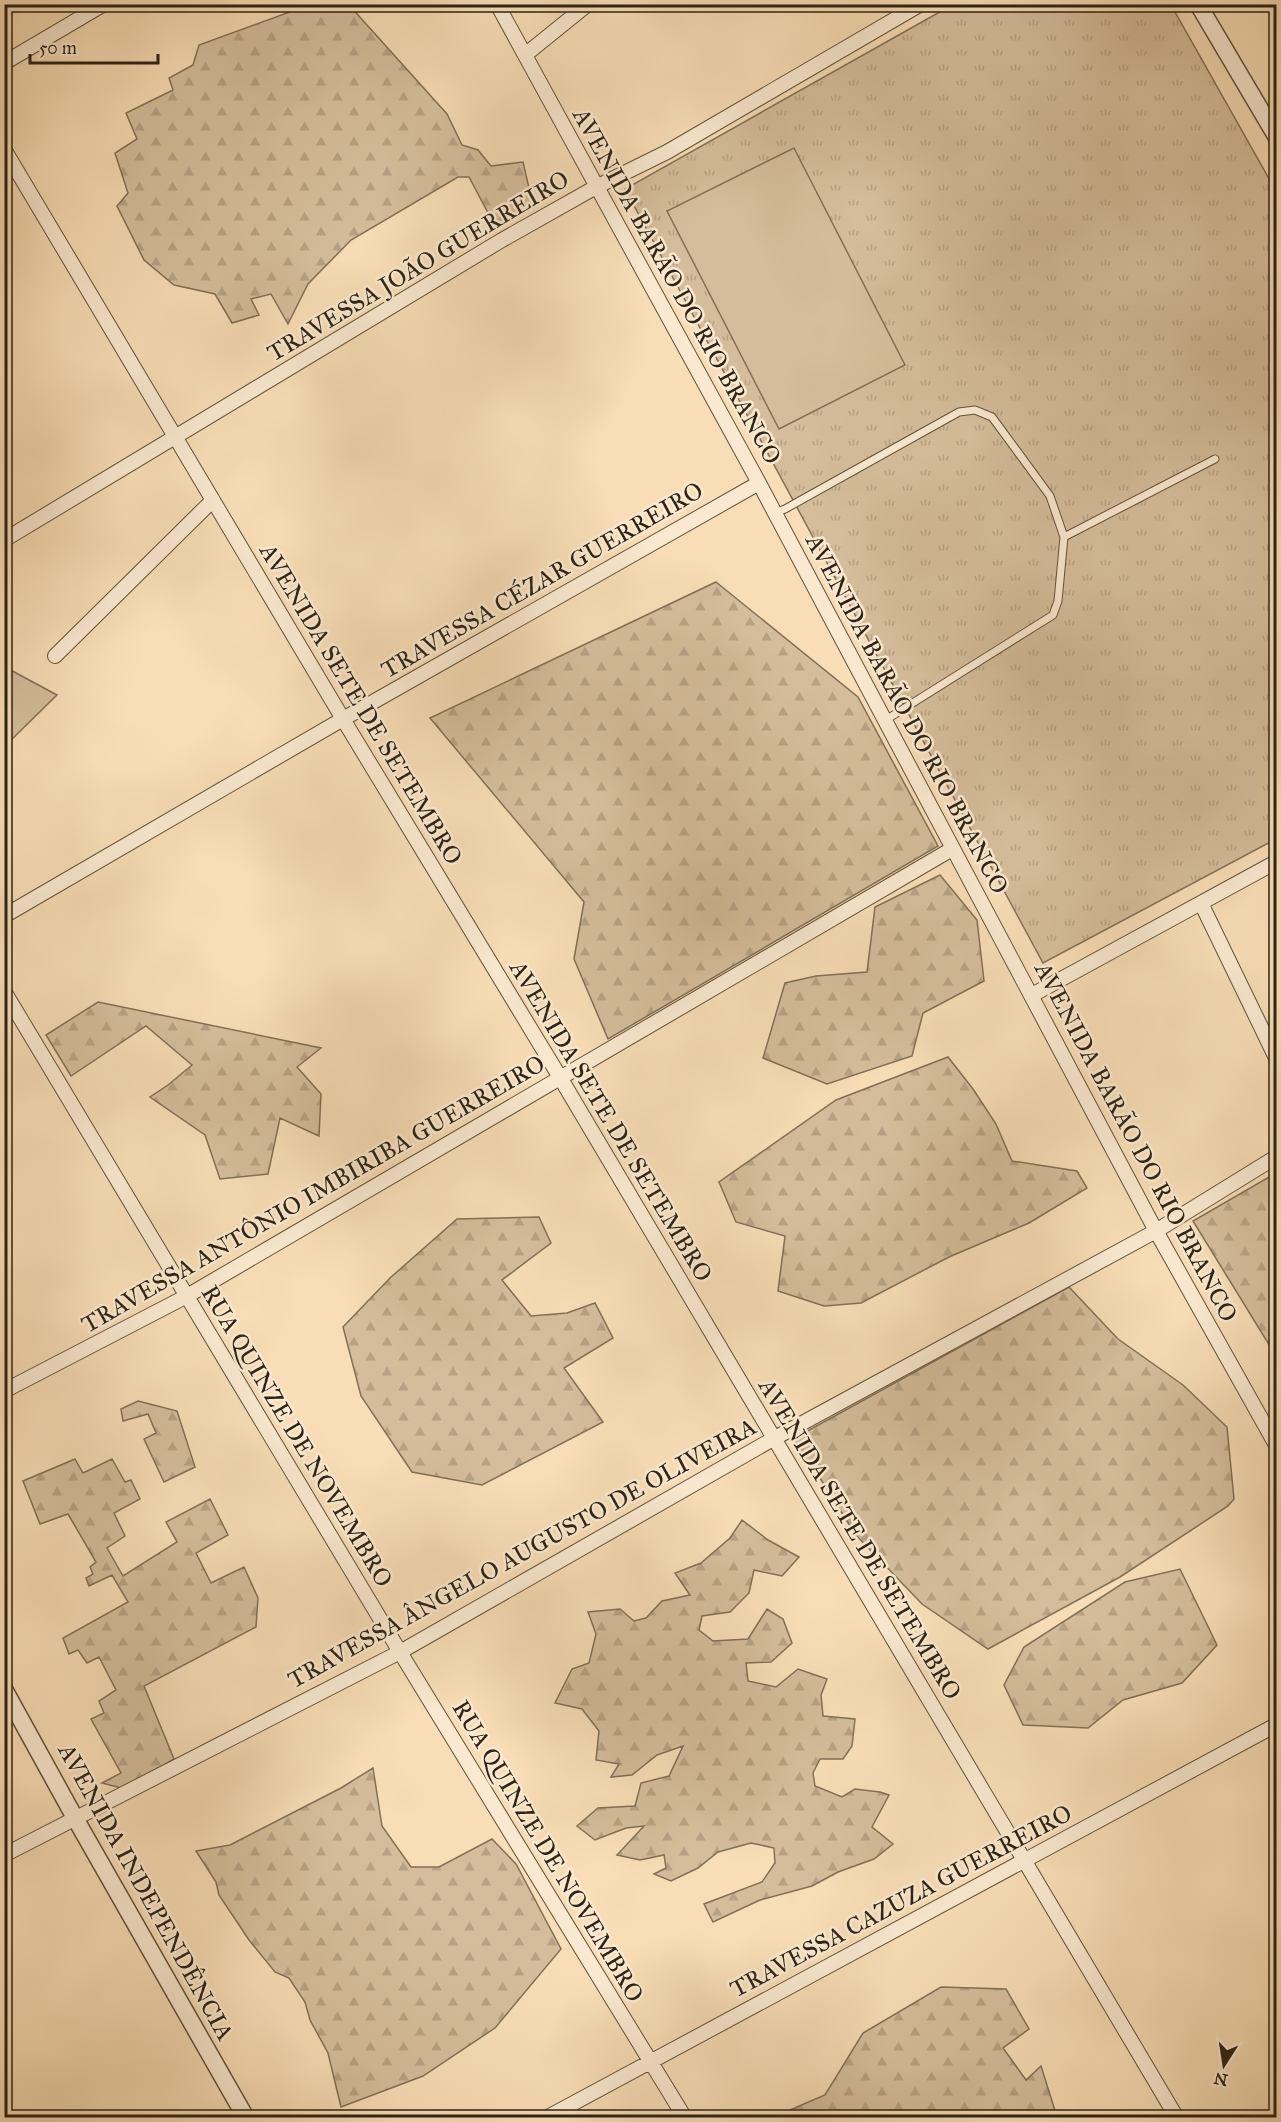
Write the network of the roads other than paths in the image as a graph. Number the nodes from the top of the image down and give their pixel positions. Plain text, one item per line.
1 (105, 4) edge
2 (497, 4) edge
3 (588, 4) edge
4 (921, 4) edge
5 (1198, 4) edge
6 (525, 55) junction
7 (4, 63) edge
8 (1276, 136) edge
9 (4, 149) edge
10 (597, 187) junction
11 (174, 437) junction
12 (1215, 459) dead end
13 (759, 483) junction
14 (213, 500) junction
15 (774, 513) junction
16 (1064, 537) junction
17 (4, 540) edge
18 (55, 656) dead end
19 (343, 719) junction
20 (884, 721) junction
21 (952, 849) junction
22 (1276, 862) edge
23 (1201, 903) junction
24 (4, 916) edge
25 (4, 991) edge
26 (1032, 995) junction
27 (1276, 1058) edge
28 (561, 1079) junction
29 (1276, 1157) edge
30 (1156, 1231) junction
31 (187, 1296) junction
32 (4, 1391) edge
33 (773, 1438) junction
34 (1276, 1445) edge
35 (400, 1652) junction
36 (4, 1689) edge
37 (1276, 1725) edge
38 (75, 1818) junction
39 (4, 1855) edge
40 (1025, 1860) junction
41 (650, 2061) junction
42 (246, 2118) edge
43 (546, 2118) edge
44 (685, 2118) edge
45 (1177, 2118) edge

1 - 7 street
2 - 6 street, AVENIDA BARÃO DO RIO BRANCO
3 - 6 street
4 - 10 street, TRAVESSA JOÃO GUERREIRO
5 - 8 street
6 - 10 street, AVENIDA BARÃO DO RIO BRANCO
9 - 11 street, AVENIDA SETE DE SETEMBRO
10 - 11 street, TRAVESSA JOÃO GUERREIRO
10 - 13 street, AVENIDA BARÃO DO RIO BRANCO
11 - 14 street, AVENIDA SETE DE SETEMBRO
11 - 17 street, TRAVESSA JOÃO GUERREIRO
12 - 16 lane
13 - 15 street, AVENIDA BARÃO DO RIO BRANCO
13 - 19 street, TRAVESSA CÉZAR GUERREIRO
14 - 18 street
14 - 19 street, AVENIDA SETE DE SETEMBRO
15 - 16 lane
15 - 20 street, AVENIDA BARÃO DO RIO BRANCO
16 - 20 lane
19 - 24 street, TRAVESSA CÉZAR GUERREIRO
19 - 28 street, AVENIDA SETE DE SETEMBRO
20 - 21 street, AVENIDA BARÃO DO RIO BRANCO
21 - 26 street, AVENIDA BARÃO DO RIO BRANCO
21 - 28 street, TRAVESSA ANTÔNIO IMBIRIBA GUERREIRO
22 - 23 street
23 - 26 street
23 - 27 street
25 - 31 street, RUA QUINZE DE NOVEMBRO
26 - 30 street, AVENIDA BARÃO DO RIO BRANCO
28 - 31 street, TRAVESSA ANTÔNIO IMBIRIBA GUERREIRO
28 - 33 street, AVENIDA SETE DE SETEMBRO
29 - 30 street, TRAVESSA ÂNGELO AUGUSTO DE OLIVEIRA
30 - 33 street, TRAVESSA ÂNGELO AUGUSTO DE OLIVEIRA
30 - 34 street, AVENIDA BARÃO DO RIO BRANCO
31 - 32 street, TRAVESSA ANTÔNIO IMBIRIBA GUERREIRO
31 - 35 street, RUA QUINZE DE NOVEMBRO
33 - 35 street, TRAVESSA ÂNGELO AUGUSTO DE OLIVEIRA
33 - 40 street, AVENIDA SETE DE SETEMBRO
35 - 38 street, TRAVESSA ÂNGELO AUGUSTO DE OLIVEIRA
35 - 41 street, RUA QUINZE DE NOVEMBRO
36 - 38 street, AVENIDA INDEPENDÊNCIA
37 - 40 street, TRAVESSA CAZUZA GUERREIRO
38 - 39 street, TRAVESSA ÂNGELO AUGUSTO DE OLIVEIRA
38 - 42 street, AVENIDA INDEPENDÊNCIA
40 - 41 street, TRAVESSA CAZUZA GUERREIRO
40 - 45 street, AVENIDA SETE DE SETEMBRO
41 - 43 street, TRAVESSA CAZUZA GUERREIRO
41 - 44 street, RUA QUINZE DE NOVEMBRO

